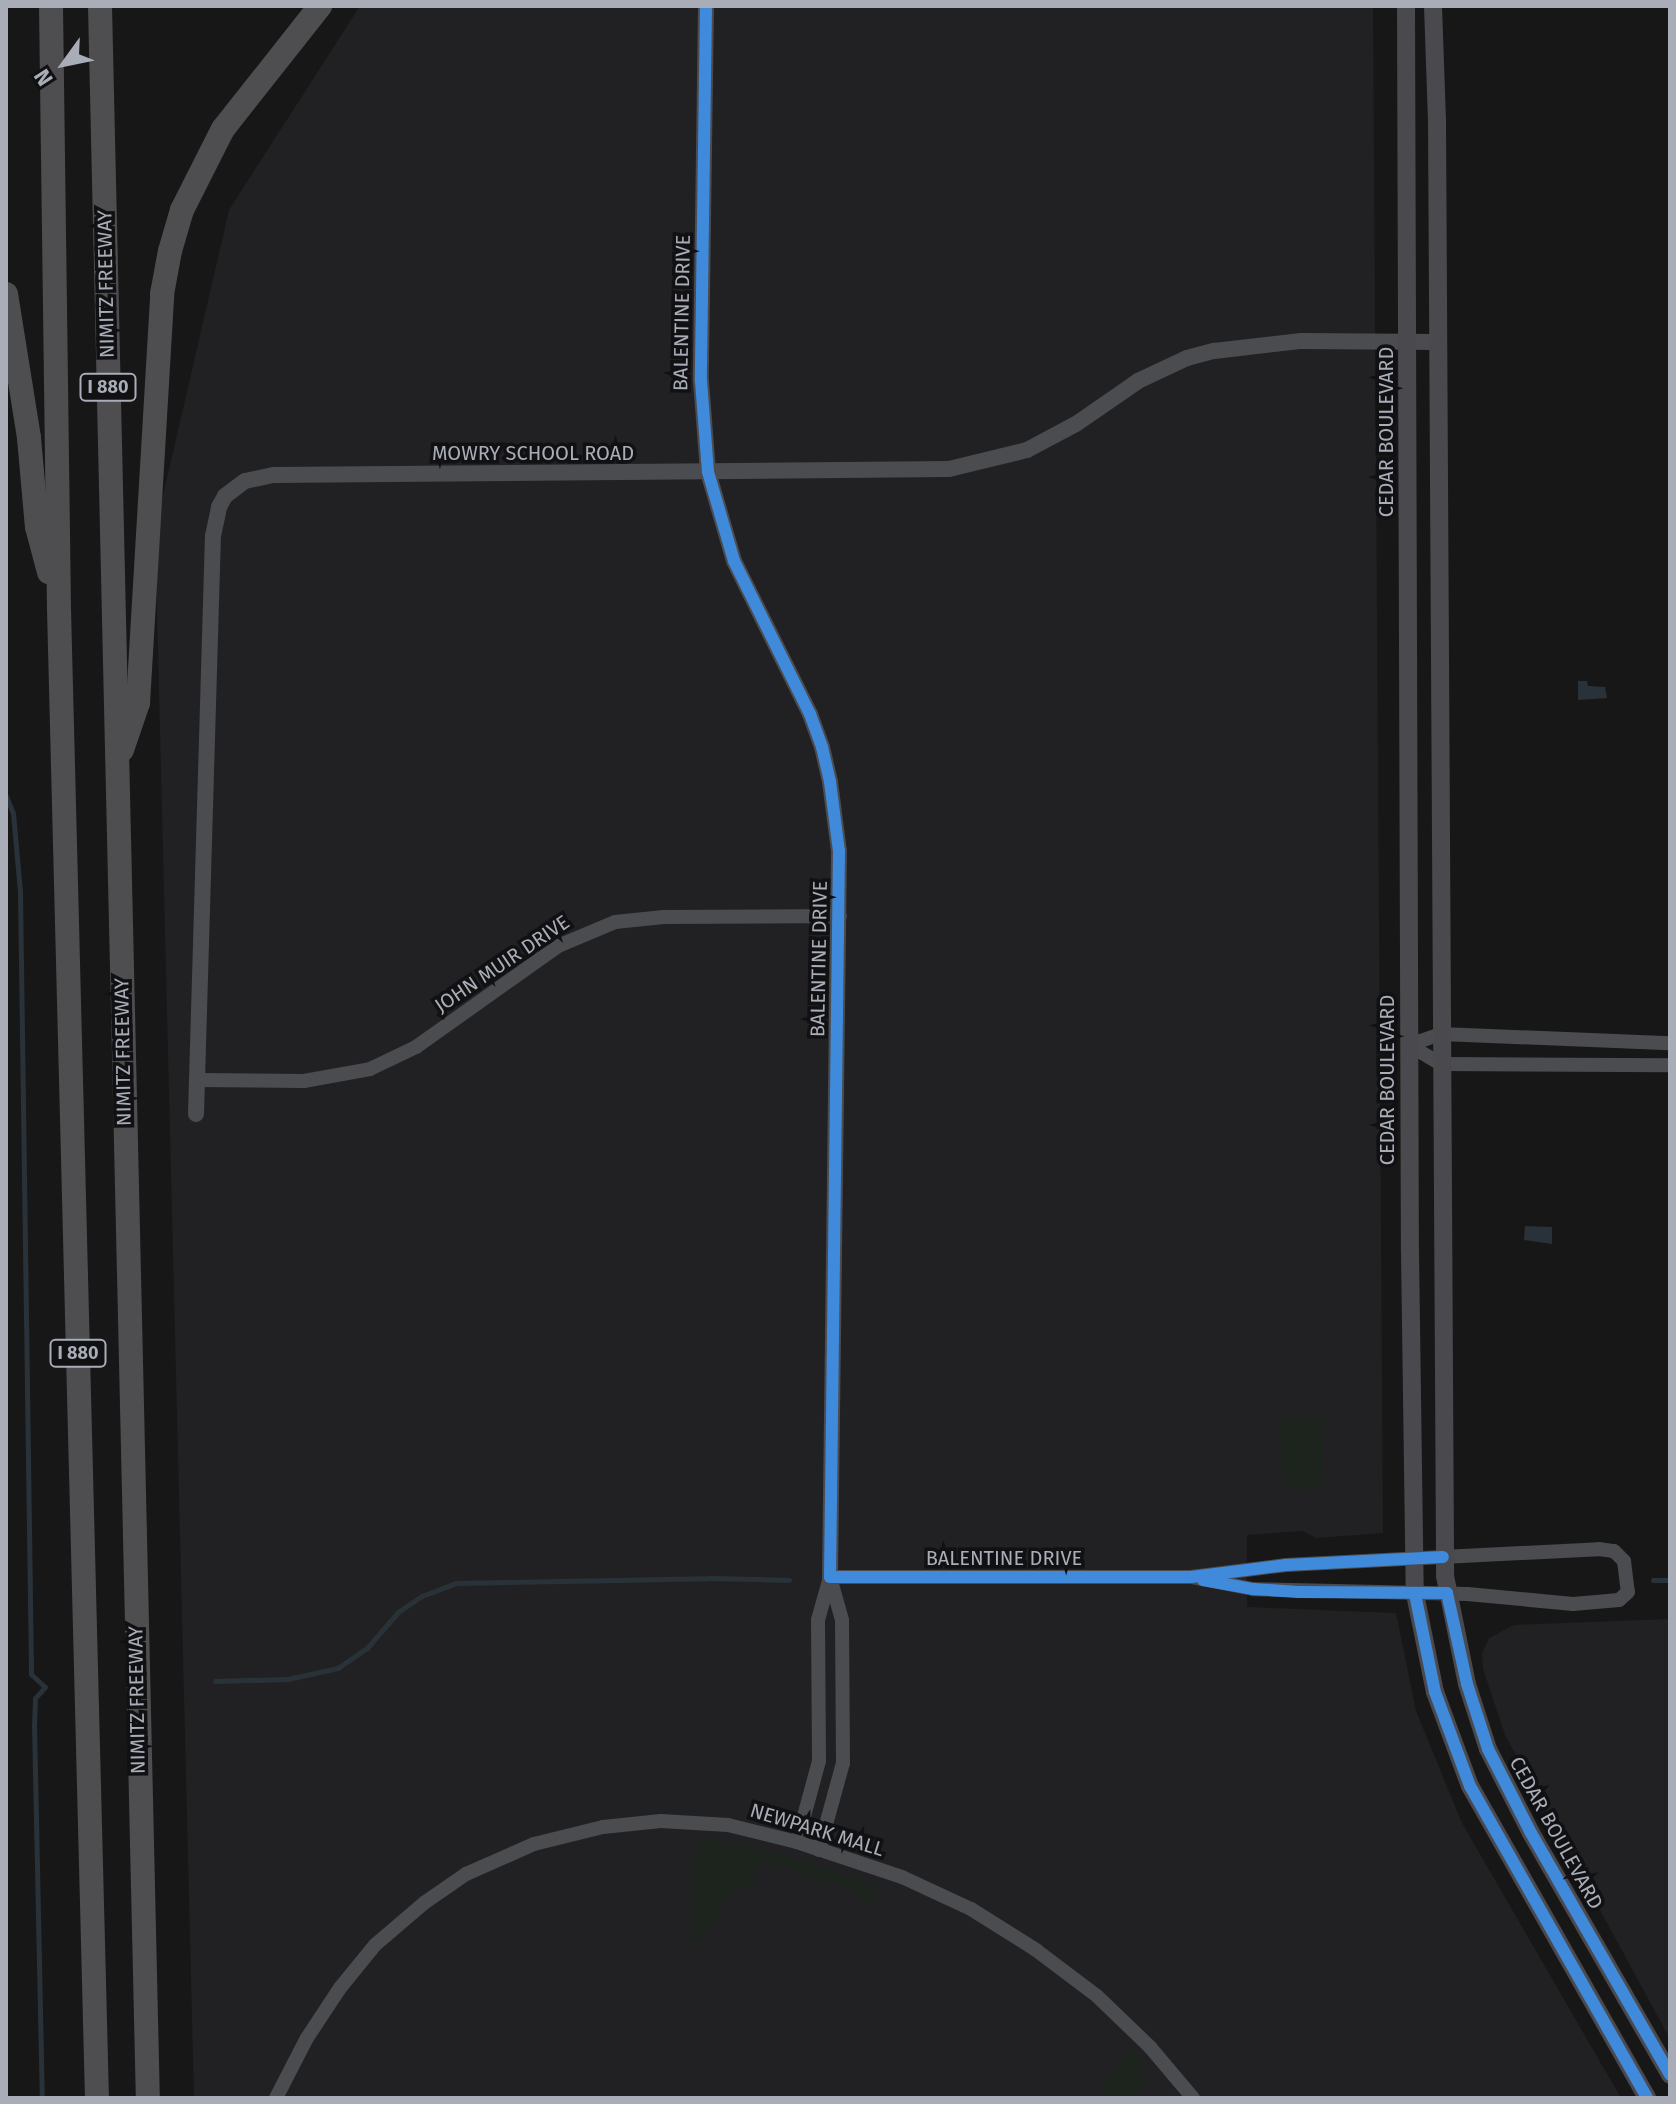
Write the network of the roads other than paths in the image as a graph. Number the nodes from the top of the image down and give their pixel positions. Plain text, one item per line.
1 (51, 6) edge
2 (100, 6) edge
3 (320, 6) edge
4 (706, 6) edge
5 (1406, 6) edge
6 (1433, 6) edge
7 (6, 294) edge
8 (1407, 341) junction
9 (1438, 342) junction
10 (708, 472) junction
11 (59, 609) junction
12 (116, 768) junction
13 (840, 916) junction
14 (1441, 1034) junction
15 (1670, 1043) edge
16 (1409, 1045) junction
17 (1441, 1064) junction
18 (1670, 1065) edge
19 (196, 1080) junction
20 (196, 1114) dead end
21 (1443, 1557) junction
22 (1412, 1558) junction
23 (830, 1577) junction
24 (1191, 1577) junction
25 (1447, 1593) junction
26 (1415, 1594) junction
27 (797, 1842) junction
28 (819, 1850) junction
29 (1670, 2075) edge
30 (97, 2098) edge
31 (148, 2098) edge
32 (276, 2098) edge
33 (1193, 2098) edge
34 (1647, 2098) edge

1 - 11 highway, I 880
2 - 12 highway, NIMITZ FREEWAY / I 880
3 - 12 highway
4 - 10 street, BALENTINE DRIVE
5 - 8 main road, CEDAR BOULEVARD
6 - 9 main road, CEDAR BOULEVARD
7 - 11 highway
8 - 9 street, MOWRY SCHOOL ROAD
8 - 10 street, MOWRY SCHOOL ROAD
8 - 16 main road, CEDAR BOULEVARD
9 - 14 main road, CEDAR BOULEVARD
10 - 13 street, BALENTINE DRIVE
10 - 19 street, MOWRY SCHOOL ROAD
11 - 30 highway, I 880
12 - 31 highway, NIMITZ FREEWAY / I 880
13 - 19 street, JOHN MUIR DRIVE
13 - 23 street, BALENTINE DRIVE
14 - 15 street
14 - 16 street
14 - 17 main road, CEDAR BOULEVARD
16 - 17 street
16 - 22 main road, CEDAR BOULEVARD
17 - 18 street
17 - 21 main road, CEDAR BOULEVARD
19 - 20 street, MOWRY SCHOOL ROAD
21 - 22 street, BALENTINE DRIVE
21 - 25 main road, CEDAR BOULEVARD
21 - 25 street, BALENTINE DRIVE
22 - 24 street, BALENTINE DRIVE
22 - 26 main road, CEDAR BOULEVARD
23 - 24 street, BALENTINE DRIVE
23 - 27 street, BALENTINE DRIVE
23 - 28 street, BALENTINE DRIVE
24 - 26 street, BALENTINE DRIVE
25 - 26 street, BALENTINE DRIVE
25 - 29 main road, CEDAR BOULEVARD
26 - 34 main road, CEDAR BOULEVARD
27 - 28 street, NEWPARK MALL
27 - 32 street, NEWPARK MALL
28 - 33 street, NEWPARK MALL

